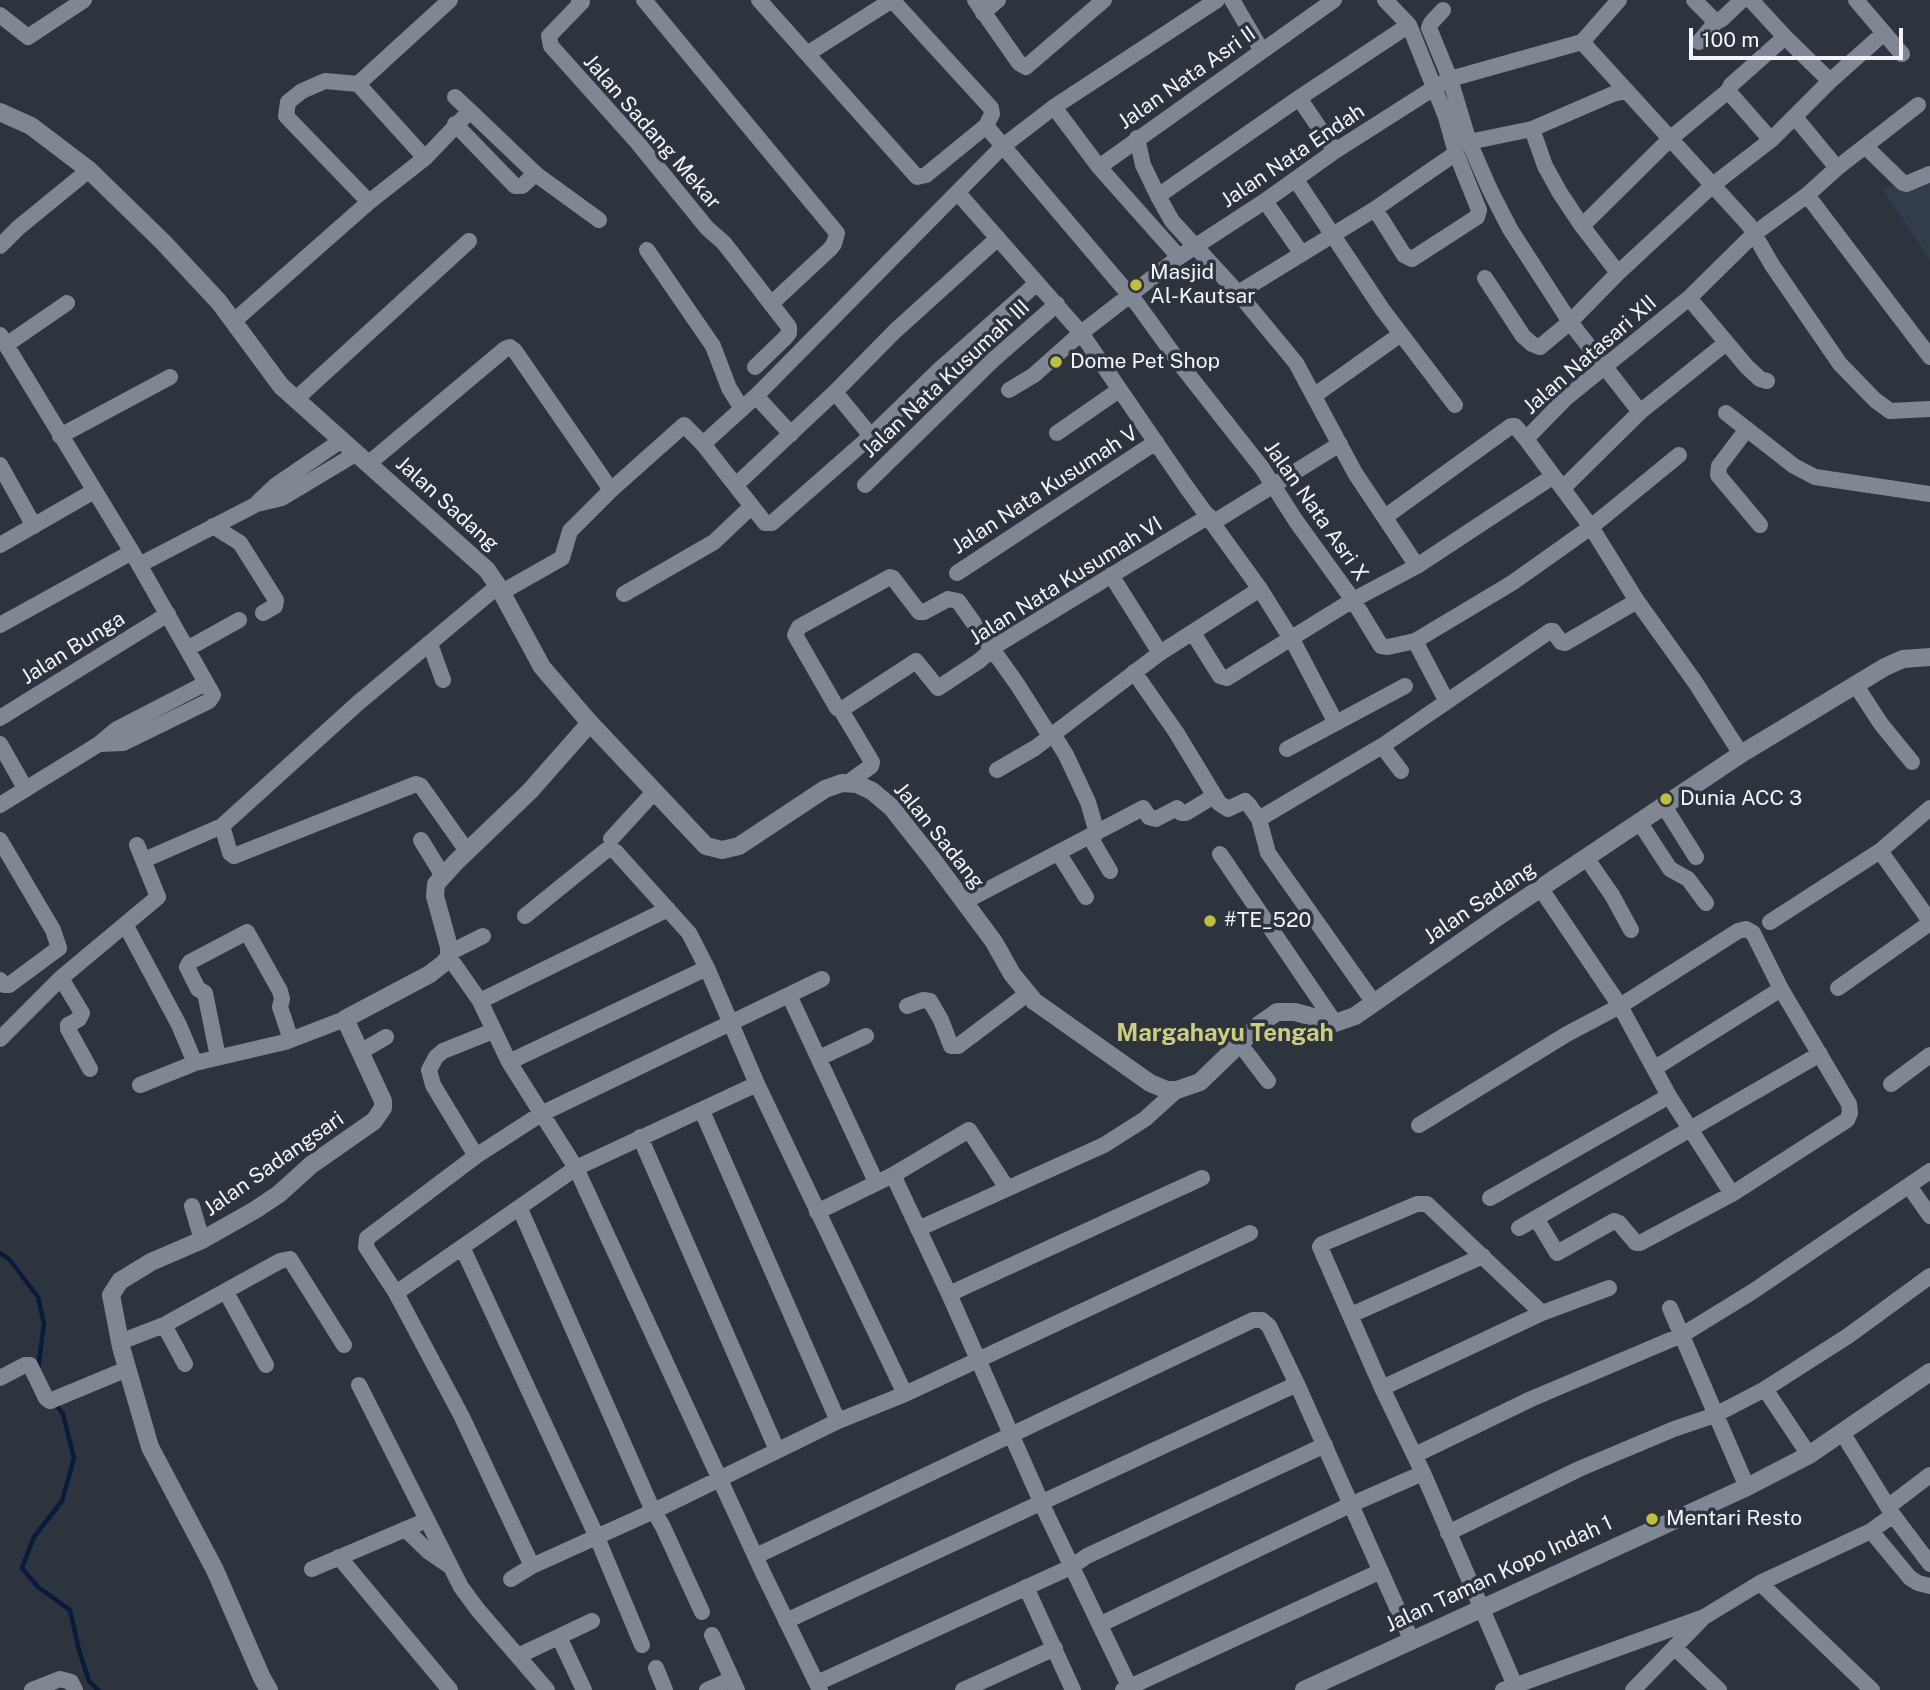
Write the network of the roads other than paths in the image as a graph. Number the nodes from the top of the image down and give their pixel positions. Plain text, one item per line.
1 (84, 0) edge
2 (450, 0) edge
3 (643, 0) edge
4 (759, 0) edge
5 (998, 0) edge
6 (1104, 0) edge
7 (1217, 0) edge
8 (1232, 0) edge
9 (1334, 0) edge
10 (1385, 0) edge
11 (1619, 0) edge
12 (1694, 0) edge
13 (1742, 0) edge
14 (1751, 0) edge
15 (1856, 0) edge
16 (583, 1) edge
17 (979, 7) edge
18 (1443, 10) dead end
19 (0, 15) edge
20 (1716, 22) junction
21 (1409, 24) junction
22 (1884, 33) junction
23 (1784, 37) junction
24 (1582, 42) junction
25 (1699, 42) dead end
26 (1262, 51) junction
27 (807, 54) junction
28 (1902, 54) dead end
29 (1830, 81) junction
30 (358, 84) junction
31 (1442, 84) junction
32 (1625, 91) junction
33 (1728, 91) junction
34 (455, 97) dead end
35 (1299, 98) junction
36 (1918, 105) dead end
37 (1054, 107) junction
38 (470, 111) junction
39 (0, 112) edge
40 (1795, 117) junction
41 (455, 124) junction
42 (986, 126) junction
43 (1532, 129) junction
44 (1137, 138) junction
45 (1671, 138) junction
46 (1771, 140) junction
47 (1469, 142) junction
48 (1003, 146) junction
49 (1865, 146) junction
50 (1335, 151) junction
51 (1456, 153) junction
52 (425, 159) junction
53 (1099, 167) junction
54 (1838, 168) junction
55 (89, 170) junction
56 (535, 174) junction
57 (1930, 174) edge
58 (1296, 180) junction
59 (1714, 184) junction
60 (958, 193) junction
61 (1807, 195) junction
62 (1158, 196) junction
63 (1265, 201) junction
64 (369, 202) junction
65 (1375, 209) junction
66 (599, 220) dead end
67 (1582, 226) junction
68 (1754, 234) junction
69 (1333, 236) junction
70 (998, 238) junction
71 (469, 241) dead end
72 (0, 246) edge
73 (1195, 247) junction
74 (647, 250) dead end
75 (1302, 254) junction
76 (1179, 257) junction
77 (1618, 273) junction
78 (1485, 278) dead end
79 (1037, 284) junction
80 (1238, 293) junction
81 (1131, 296) junction
82 (1689, 298) junction
83 (67, 303) dead end
84 (771, 304) junction
85 (1057, 304) junction
86 (234, 321) junction
87 (1570, 321) junction
88 (1081, 333) junction
89 (1401, 334) junction
90 (3, 340) edge
91 (1726, 342) junction
92 (1930, 356) edge
93 (1604, 365) junction
94 (755, 367) dead end
95 (170, 377) dead end
96 (1767, 381) dead end
97 (1009, 390) dead end
98 (1119, 390) junction
99 (835, 392) junction
100 (1315, 395) junction
101 (756, 396) junction
102 (296, 399) junction
103 (1455, 405) dead end
104 (742, 409) junction
105 (1930, 410) edge
106 (1640, 412) junction
107 (1726, 413) dead end
108 (1747, 429) junction
109 (1057, 433) dead end
110 (791, 434) junction
111 (60, 436) junction
112 (871, 436) junction
113 (1526, 439) junction
114 (342, 440) junction
115 (1156, 442) junction
116 (703, 444) junction
117 (1340, 444) junction
118 (1679, 455) dead end
119 (363, 459) junction
120 (0, 465) edge
121 (1558, 482) junction
122 (736, 485) junction
123 (864, 485) dead end
124 (1274, 487) junction
125 (611, 490) junction
126 (94, 491) junction
127 (1930, 494) edge
128 (257, 504) junction
129 (752, 506) junction
130 (1385, 517) junction
131 (1211, 519) junction
132 (1760, 525) dead end
133 (34, 526) junction
134 (213, 527) junction
135 (1591, 527) junction
136 (0, 545) edge
137 (135, 558) junction
138 (1417, 566) junction
139 (957, 573) dead end
140 (1111, 575) junction
141 (500, 589) junction
142 (1260, 589) junction
143 (624, 594) dead end
144 (1353, 600) junction
145 (1637, 601) junction
146 (263, 613) dead end
147 (168, 614) junction
148 (239, 620) dead end
149 (0, 625) edge
150 (1193, 633) junction
151 (1291, 637) junction
152 (1415, 641) junction
153 (430, 644) junction
154 (187, 649) junction
155 (992, 649) junction
156 (1160, 653) junction
157 (1930, 657) edge
158 (1134, 673) junction
159 (443, 680) dead end
160 (1855, 684) junction
161 (1405, 686) dead end
162 (1446, 700) junction
163 (841, 710) junction
164 (0, 718) edge
165 (590, 723) junction
166 (1336, 723) junction
167 (1052, 735) junction
168 (0, 744) edge
169 (1382, 746) junction
170 (1287, 749) dead end
171 (1741, 754) junction
172 (1912, 762) dead end
173 (997, 770) dead end
174 (1401, 771) dead end
175 (849, 782) junction
176 (25, 788) junction
177 (654, 791) junction
178 (1214, 796) junction
179 (0, 805) edge
180 (1664, 806) junction
181 (1930, 808) edge
182 (1259, 819) junction
183 (1640, 823) junction
184 (222, 826) junction
185 (1094, 835) junction
186 (611, 839) dead end
187 (0, 840) edge
188 (421, 841) dead end
189 (137, 845) dead end
190 (467, 851) junction
191 (1880, 851) junction
192 (1059, 854) junction
193 (1220, 854) dead end
194 (1696, 857) dead end
195 (1587, 859) junction
196 (144, 860) junction
197 (1110, 871) dead end
198 (443, 876) junction
199 (1541, 889) junction
200 (1086, 897) dead end
201 (964, 902) junction
202 (1706, 903) dead end
203 (668, 909) junction
204 (525, 916) dead end
205 (1770, 922) dead end
206 (1930, 922) edge
207 (126, 926) junction
208 (1631, 930) dead end
209 (483, 936) dead end
210 (449, 955) junction
211 (707, 968) junction
212 (61, 978) junction
213 (822, 979) dead end
214 (5, 983) edge
215 (1838, 988) dead end
216 (1781, 989) junction
217 (1027, 994) junction
218 (789, 995) junction
219 (480, 1001) junction
220 (1374, 1003) junction
221 (906, 1006) dead end
222 (1620, 1006) junction
223 (345, 1019) junction
224 (731, 1021) junction
225 (1335, 1023) junction
226 (493, 1031) junction
227 (866, 1036) dead end
228 (386, 1037) dead end
229 (0, 1039) edge
230 (291, 1040) junction
231 (1240, 1044) junction
232 (360, 1052) junction
233 (1820, 1054) junction
234 (1930, 1055) edge
235 (218, 1057) junction
236 (819, 1058) junction
237 (509, 1062) junction
238 (195, 1063) junction
239 (1655, 1068) junction
240 (90, 1069) dead end
241 (1268, 1081) dead end
242 (757, 1084) junction
243 (1891, 1084) dead end
244 (141, 1085) dead end
245 (1177, 1090) junction
246 (1669, 1096) junction
247 (702, 1111) junction
248 (541, 1114) junction
249 (985, 1123) dead end
250 (1419, 1125) dead end
251 (1691, 1129) junction
252 (969, 1130) junction
253 (640, 1137) junction
254 (476, 1156) junction
255 (576, 1168) junction
256 (1930, 1171) edge
257 (893, 1175) junction
258 (1202, 1178) dead end
259 (876, 1182) junction
260 (1909, 1186) junction
261 (1007, 1188) junction
262 (1732, 1194) junction
263 (1490, 1198) dead end
264 (192, 1206) dead end
265 (520, 1209) junction
266 (817, 1212) junction
267 (1930, 1216) edge
268 (1536, 1219) junction
269 (1519, 1228) dead end
270 (918, 1229) junction
271 (1250, 1233) dead end
272 (202, 1240) junction
273 (463, 1249) junction
274 (1483, 1256) junction
275 (1930, 1276) edge
276 (1609, 1288) dead end
277 (226, 1293) junction
278 (396, 1293) junction
279 (949, 1294) junction
280 (1670, 1307) dead end
281 (1542, 1313) junction
282 (1351, 1315) junction
283 (164, 1325) junction
284 (1682, 1335) junction
285 (120, 1342) junction
286 (344, 1345) dead end
287 (978, 1359) junction
288 (185, 1364) dead end
289 (266, 1365) dead end
290 (127, 1368) junction
291 (1930, 1372) edge
292 (0, 1378) edge
293 (1297, 1384) junction
294 (359, 1385) dead end
295 (1382, 1388) junction
296 (1765, 1389) junction
297 (905, 1394) junction
298 (1716, 1415) junction
299 (838, 1421) junction
300 (1843, 1434) junction
301 (1010, 1435) junction
302 (1325, 1445) junction
303 (777, 1450) junction
304 (1415, 1455) junction
305 (1809, 1455) junction
306 (1423, 1472) junction
307 (1930, 1475) edge
308 (720, 1479) junction
309 (1747, 1487) junction
310 (1042, 1503) junction
311 (1350, 1505) junction
312 (1891, 1510) junction
313 (654, 1511) junction
314 (427, 1520) junction
315 (405, 1529) junction
316 (1871, 1531) junction
317 (1448, 1533) junction
318 (596, 1535) junction
319 (756, 1556) junction
320 (339, 1557) junction
321 (1930, 1564) edge
322 (450, 1566) junction
323 (532, 1566) junction
324 (1071, 1567) junction
325 (312, 1569) dead end
326 (1381, 1572) junction
327 (511, 1579) dead end
328 (1760, 1583) junction
329 (1930, 1586) edge
330 (1026, 1587) junction
331 (1482, 1610) junction
332 (702, 1612) dead end
333 (1704, 1617) junction
334 (592, 1621) dead end
335 (786, 1621) junction
336 (1101, 1624) junction
337 (712, 1635) dead end
338 (559, 1636) junction
339 (1411, 1639) junction
340 (642, 1645) dead end
341 (1055, 1648) junction
342 (1675, 1648) junction
343 (518, 1656) junction
344 (656, 1668) dead end
345 (734, 1685) edge
346 (818, 1687) edge
347 (1512, 1688) edge
348 (1128, 1689) edge
349 (32, 1690) edge
350 (75, 1690) edge
351 (269, 1690) edge
352 (450, 1690) edge
353 (547, 1690) edge
354 (584, 1690) edge
355 (665, 1690) edge
356 (707, 1690) edge
357 (963, 1690) edge
358 (1073, 1690) edge
359 (1304, 1690) edge
360 (1633, 1690) edge
361 (1719, 1690) edge
362 (1872, 1690) edge

1 - 19 street
2 - 30 street
3 - 84 street
4 - 27 street
5 - 17 street
6 - 17 street
7 - 37 street
8 - 26 street
9 - 26 street, Jalan Nata Asri II
10 - 21 street
11 - 24 street
12 - 20 street
13 - 20 street
14 - 23 street
15 - 22 street
16 - 84 street, Jalan Sadang Mekar
18 - 31 street
20 - 25 street
21 - 31 street
21 - 35 street
22 - 28 street
22 - 29 street
23 - 29 street
23 - 33 street
24 - 31 street, Jalan Nata Endah
24 - 32 street
26 - 44 street, Jalan Nata Asri II
27 - 42 street
27 - 42 street
29 - 40 street
30 - 52 street
30 - 64 street
31 - 47 street
31 - 50 street, Jalan Nata Endah
31 - 51 street
32 - 43 street
32 - 45 street
33 - 45 street
33 - 46 street
34 - 38 street
35 - 50 street
35 - 62 street
36 - 49 street, Jalan Natasari XII
37 - 48 street
37 - 53 street
38 - 41 street
38 - 56 street
39 - 55 street, Jalan Sadang
40 - 46 street
40 - 54 street
41 - 52 street
41 - 56 street
42 - 48 street, Jalan Nata Asri X
43 - 47 street
43 - 67 street
44 - 53 street, Jalan Nata Asri II
44 - 62 street
45 - 59 street
45 - 67 street
46 - 59 street
47 - 87 street
48 - 60 street
48 - 81 street, Jalan Nata Asri X
49 - 54 street, Jalan Natasari XII
49 - 57 street
50 - 58 street, Jalan Nata Endah
51 - 65 street
51 - 65 street
52 - 64 street
53 - 76 street
54 - 61 street, Jalan Natasari XII
55 - 72 street
55 - 86 street, Jalan Sadang
56 - 66 street
58 - 63 street, Jalan Nata Endah
58 - 69 street
59 - 68 street
59 - 77 street
60 - 70 street
60 - 101 street
61 - 68 street, Jalan Natasari XII
61 - 92 street
62 - 73 street
63 - 73 street, Jalan Nata Endah
63 - 75 street
64 - 86 street
65 - 69 street
67 - 77 street
68 - 82 street, Jalan Natasari XII
68 - 105 street
69 - 75 street
69 - 89 street
70 - 79 street
70 - 99 street
71 - 102 street
73 - 76 street, Jalan Nata Endah
73 - 80 street
74 - 104 street
75 - 80 street
76 - 81 street, Jalan Nata Endah
77 - 87 street
78 - 87 street
79 - 85 street
79 - 112 street
80 - 100 street
81 - 88 street, Jalan Nata Endah
81 - 124 street, Jalan Nata Asri X
82 - 91 street, Jalan Natasari XII
82 - 93 street, Jalan Natasari XII
83 - 90 street
84 - 94 street, Jalan Sadang Mekar
85 - 88 street
85 - 123 street, Jalan Nata Kusumah III
86 - 102 street, Jalan Sadang
87 - 93 street
88 - 97 street, Jalan Nata Endah
88 - 98 street
89 - 100 street
89 - 103 street
90 - 111 street
91 - 96 street, Jalan Natasari XII
91 - 106 street
93 - 106 street
93 - 113 street, Jalan Natasari XII
95 - 111 street
98 - 109 street
98 - 115 street
99 - 110 street
99 - 112 street
100 - 117 street
101 - 104 street
101 - 110 street
102 - 114 street, Jalan Sadang
104 - 116 street
106 - 121 street
107 - 108 street
108 - 127 street
108 - 132 street
110 - 122 street
111 - 126 street
112 - 129 street
113 - 121 street
113 - 130 street, Jalan Natasari XII
114 - 119 street, Jalan Sadang
114 - 128 street
115 - 131 street
115 - 139 street, Jalan Nata Kusumah V
116 - 122 street
116 - 125 street
117 - 124 street, Jalan Nata Kusumah VI
117 - 130 street
118 - 135 street, Jalan Nata Asri X
119 - 125 street
119 - 128 street
119 - 141 street, Jalan Sadang
120 - 133 street
121 - 135 street
121 - 138 street
122 - 129 street
124 - 131 street, Jalan Nata Kusumah VI
124 - 144 street, Jalan Nata Asri X
125 - 141 street
126 - 133 street
126 - 137 street
128 - 134 street
129 - 143 street
130 - 138 street
131 - 140 street, Jalan Nata Kusumah VI
131 - 142 street
133 - 136 street
134 - 137 street
134 - 146 street
135 - 145 street
135 - 152 street, Jalan Nata Asri X
137 - 147 street
137 - 149 street
138 - 144 street
140 - 155 street, Jalan Nata Kusumah VI
140 - 156 street
141 - 153 street
141 - 165 street, Jalan Sadang
142 - 150 street
142 - 151 street
144 - 151 street
144 - 152 street, Jalan Nata Asri X
145 - 162 street
145 - 171 street
147 - 154 street
147 - 164 street, Jalan Bunga
148 - 154 street
150 - 151 street
150 - 156 street
151 - 166 street
152 - 162 street
153 - 159 street
153 - 184 street
154 - 176 street
155 - 163 street, Jalan Nata Kusumah VI
155 - 163 street
155 - 167 street
156 - 158 street
157 - 160 street, Jalan Sadang
158 - 167 street
158 - 178 street
160 - 171 street, Jalan Sadang
160 - 172 street
161 - 166 street
162 - 169 street
163 - 175 street
165 - 177 street, Jalan Sadang
165 - 190 street
166 - 170 street
167 - 173 street
167 - 185 street
168 - 176 street
169 - 174 street
169 - 182 street
171 - 180 street, Jalan Sadang
175 - 177 street, Jalan Sadang
175 - 201 street, Jalan Sadang
176 - 179 street
177 - 186 street
178 - 182 street
178 - 185 street
180 - 183 street, Jalan Sadang
180 - 194 street
181 - 191 street
182 - 220 street
183 - 195 street, Jalan Sadang
183 - 202 street
184 - 190 street
184 - 196 street
185 - 192 street
185 - 197 street
187 - 214 street
188 - 198 street
189 - 196 street
190 - 198 street
191 - 205 street
191 - 206 street
192 - 200 street
192 - 201 street
193 - 225 street
195 - 199 street, Jalan Sadang
195 - 208 street
196 - 207 street
198 - 210 street
199 - 220 street, Jalan Sadang
199 - 222 street
201 - 217 street, Jalan Sadang
203 - 204 street
203 - 211 street
203 - 219 street
206 - 215 street
207 - 212 street
207 - 238 street
209 - 210 street
210 - 219 street
210 - 223 street
211 - 224 street
211 - 237 street
212 - 229 street
212 - 240 street
213 - 218 street
216 - 222 street
216 - 233 street
216 - 239 street
217 - 221 street
217 - 245 street, Jalan Sadang
218 - 224 street
218 - 236 street
219 - 226 street
220 - 225 street, Jalan Sadang
222 - 239 street
222 - 250 street
223 - 230 street
223 - 232 street, Jalan Sadangsari
224 - 242 street
224 - 248 street
225 - 231 street
226 - 237 street
226 - 254 street
227 - 236 street
228 - 232 street
230 - 235 street
230 - 235 street
231 - 241 street
231 - 245 street
232 - 272 street, Jalan Sadangsari
233 - 251 street
233 - 262 street
234 - 243 street
235 - 238 street
236 - 259 street
237 - 248 street
238 - 244 street
239 - 246 street
242 - 247 street
242 - 266 street
245 - 261 street
246 - 251 street
246 - 263 street
247 - 253 street
247 - 299 street
248 - 254 street
248 - 255 street
249 - 252 street
251 - 262 street
251 - 268 street
252 - 257 street
252 - 261 street
253 - 255 street
253 - 303 street
254 - 278 street
255 - 265 street
255 - 308 street
256 - 260 street
257 - 259 street
257 - 270 street
258 - 279 street
259 - 266 street
260 - 267 street
260 - 284 street
261 - 270 street
262 - 268 street
264 - 272 street
265 - 273 street
265 - 313 street
266 - 297 street
268 - 269 street
270 - 279 street
271 - 287 street
272 - 285 street, Jalan Sadangsari
273 - 278 street
273 - 318 street
274 - 281 street
274 - 282 street
274 - 282 street
275 - 296 street
276 - 281 street
277 - 283 street
277 - 286 street
277 - 289 street
278 - 323 street
279 - 287 street
280 - 284 street
281 - 295 street
282 - 295 street
283 - 285 street
283 - 288 street
284 - 298 street
284 - 304 street
285 - 290 street, Jalan Sadangsari
287 - 297 street
287 - 301 street
290 - 292 street
290 - 351 street, Jalan Sadangsari
291 - 300 street, Jalan Taman Kopo Indah 1
293 - 301 street
293 - 302 street
293 - 310 street
294 - 314 street
295 - 304 street
296 - 298 street
296 - 305 street
297 - 299 street
298 - 309 street
298 - 317 street
299 - 303 street
300 - 305 street, Jalan Taman Kopo Indah 1
300 - 312 street
301 - 310 street
301 - 319 street
302 - 311 street
302 - 324 street
303 - 308 street
304 - 306 street
305 - 309 street, Jalan Taman Kopo Indah 1
306 - 311 street
306 - 317 street
307 - 312 street
308 - 313 street
308 - 319 street
309 - 331 street, Jalan Taman Kopo Indah 1
310 - 324 street
310 - 335 street
311 - 326 street
311 - 336 street
312 - 316 street
312 - 321 street
313 - 318 street
313 - 332 street
314 - 315 street
314 - 322 street
315 - 320 street
315 - 322 street
316 - 328 street
316 - 329 street
317 - 331 street
318 - 323 street
318 - 340 street
319 - 335 street
320 - 325 street
320 - 352 street
322 - 343 street
323 - 327 street
324 - 330 street
324 - 336 street
326 - 339 street
326 - 348 street
328 - 333 street
328 - 362 street
330 - 341 street
330 - 346 street
331 - 339 street, Jalan Taman Kopo Indah 1
331 - 347 street
333 - 342 street
333 - 347 street
334 - 338 street
335 - 346 street
336 - 348 street
337 - 345 street
338 - 343 street
338 - 354 street
339 - 359 street, Jalan Taman Kopo Indah 1
341 - 357 street
341 - 358 street
342 - 360 street
342 - 361 street
343 - 353 street
344 - 355 street
345 - 356 street
349 - 350 street

